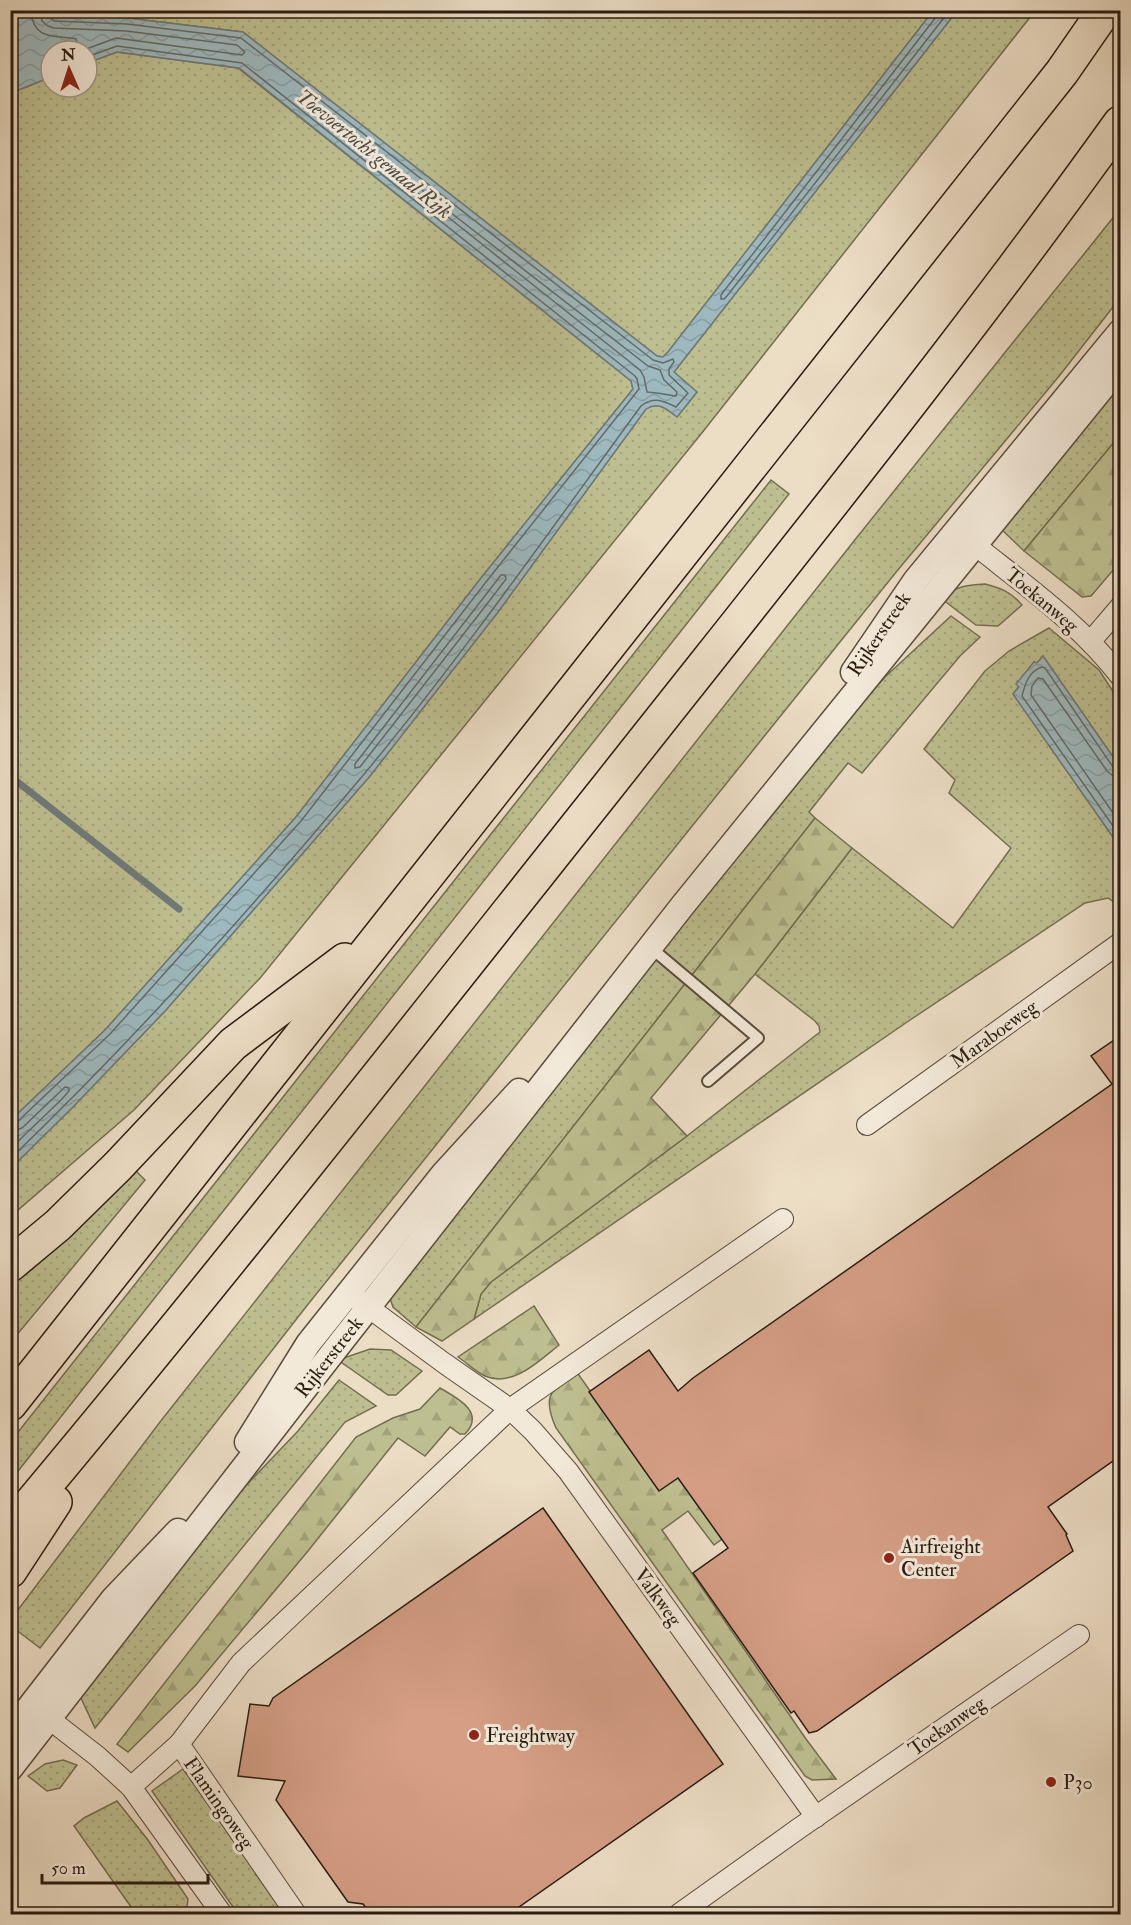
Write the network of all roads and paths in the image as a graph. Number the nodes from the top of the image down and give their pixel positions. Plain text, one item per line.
1 (1105, 10) edge
2 (1120, 123) edge
3 (1120, 332) edge
4 (1120, 366) edge
5 (966, 538) junction
6 (1120, 607) edge
7 (1091, 641) junction
8 (1120, 676) edge
9 (383, 932) junction
10 (645, 943) junction
11 (1120, 943) edge
12 (708, 1082) dead end
13 (867, 1125) dead end
14 (118, 1166) junction
15 (783, 1219) dead end
16 (10, 1239) edge
17 (10, 1265) edge
18 (359, 1300) junction
19 (135, 1379) junction
20 (10, 1404) edge
21 (510, 1409) junction
22 (10, 1528) edge
23 (10, 1571) edge
24 (1079, 1635) dead end
25 (40, 1712) junction
26 (10, 1732) edge
27 (179, 1744) junction
28 (10, 1769) edge
29 (131, 1787) junction
30 (816, 1817) junction
31 (216, 1912) edge
32 (296, 1914) edge
33 (679, 1914) edge

1 - 9 highway
2 - 19 highway
3 - 5 street, Rijkerstreek
4 - 5 street, Rijkerstreek
5 - 7 street, Toekanweg
5 - 10 street, Rijkerstreek
6 - 7 street
7 - 8 street, Toekanweg
9 - 14 highway
9 - 20 highway
10 - 12 lane
10 - 18 street, Rijkerstreek
11 - 13 street, Maraboeweg
14 - 16 highway
14 - 17 highway
15 - 21 street
18 - 21 street, Valkweg
18 - 25 street, Rijkerstreek
19 - 22 highway
19 - 23 highway
21 - 27 street
21 - 30 street, Valkweg
24 - 30 street, Toekanweg
25 - 26 street, Rijkerstreek
25 - 28 street, Rijkerstreek
25 - 29 street
27 - 29 street, Flamingoweg
27 - 32 street, Flamingoweg
29 - 31 street
30 - 33 street

